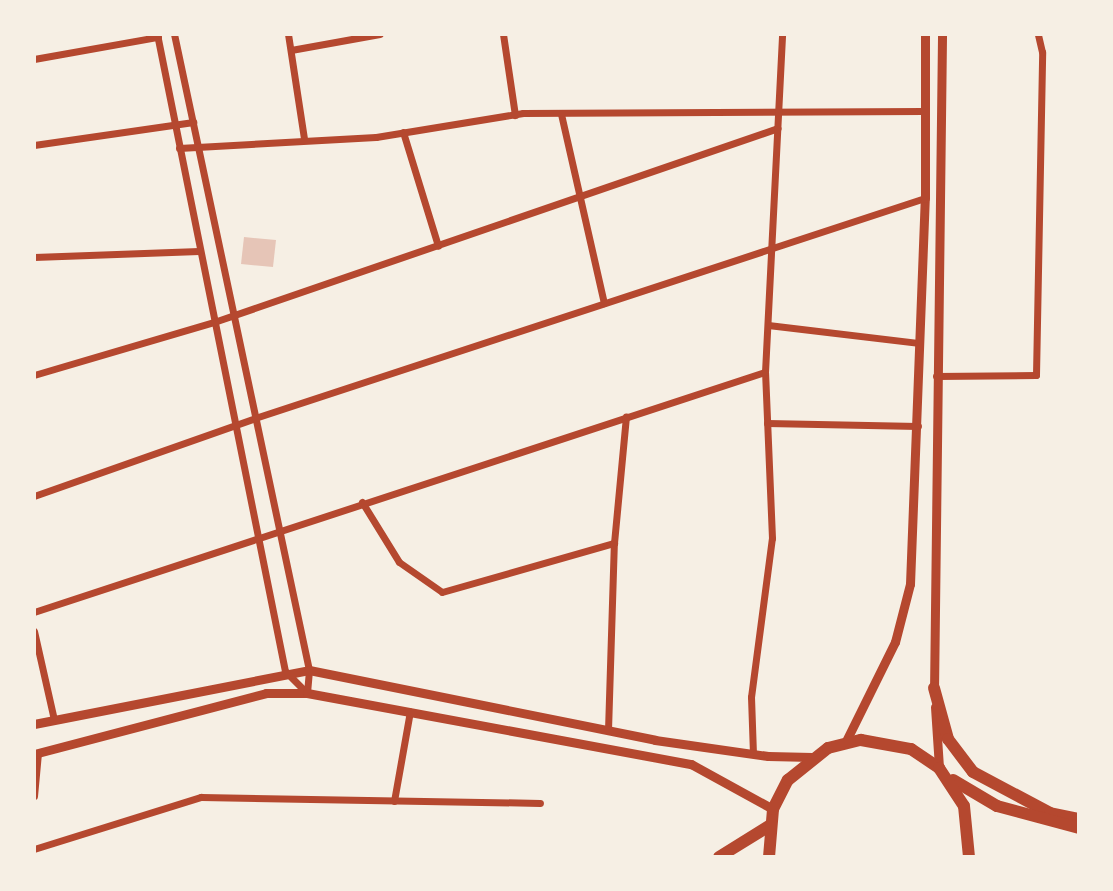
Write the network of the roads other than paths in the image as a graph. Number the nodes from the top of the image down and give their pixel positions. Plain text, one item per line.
1 (174, 34) edge
2 (288, 34) edge
3 (380, 34) edge
4 (503, 34) edge
5 (782, 34) edge
6 (925, 34) edge
7 (942, 34) edge
8 (1038, 34) edge
9 (158, 35) edge
10 (291, 50) junction
11 (34, 59) edge
12 (923, 111) junction
13 (561, 114) junction
14 (779, 114) junction
15 (515, 115) junction
16 (193, 122) junction
17 (175, 125) junction
18 (778, 128) junction
19 (403, 132) junction
20 (304, 138) junction
21 (34, 145) edge
22 (197, 145) junction
23 (179, 148) junction
24 (580, 197) junction
25 (925, 198) junction
26 (438, 246) junction
27 (772, 248) junction
28 (199, 251) junction
29 (34, 257) edge
30 (604, 303) junction
31 (233, 314) junction
32 (214, 322) junction
33 (768, 325) junction
34 (920, 343) junction
35 (765, 372) junction
36 (34, 375) edge
37 (936, 376) junction
38 (626, 417) junction
39 (255, 418) junction
40 (767, 423) junction
41 (235, 426) junction
42 (918, 426) junction
43 (34, 496) edge
44 (362, 502) junction
45 (279, 529) junction
46 (257, 541) junction
47 (614, 543) junction
48 (34, 612) edge
49 (34, 631) edge
50 (309, 670) junction
51 (285, 671) junction
52 (934, 688) junction
53 (307, 693) junction
54 (411, 709) junction
55 (54, 720) junction
56 (34, 724) edge
57 (608, 730) junction
58 (845, 743) junction
59 (36, 754) edge
60 (753, 754) junction
61 (812, 757) junction
62 (944, 773) junction
63 (34, 796) edge
64 (394, 801) junction
65 (540, 803) dead end
66 (773, 809) junction
67 (1079, 819) edge
68 (769, 826) junction
69 (1079, 828) edge
70 (34, 849) edge
71 (719, 857) edge
72 (769, 857) edge
73 (969, 857) edge

1 - 16 street
2 - 10 street
3 - 10 street
4 - 15 street
5 - 14 street
6 - 12 street
7 - 37 street
8 - 37 street
9 - 11 street
9 - 17 street
10 - 20 street
12 - 14 street
12 - 25 street
13 - 14 street
13 - 15 street
13 - 24 street
14 - 18 street
15 - 19 street
16 - 17 street
16 - 22 street
17 - 21 street
17 - 23 street
18 - 24 street
18 - 27 street
19 - 20 street
19 - 26 street
20 - 22 street
22 - 23 street
22 - 31 street
23 - 28 street
24 - 26 street
24 - 30 street
25 - 27 street
25 - 34 street
26 - 31 street
27 - 30 street
27 - 33 street
28 - 29 street
28 - 32 street
30 - 39 street
31 - 32 street
31 - 39 street
32 - 36 street
32 - 41 street
33 - 34 street
33 - 35 street
34 - 42 street
35 - 38 street
35 - 40 street
37 - 52 street
38 - 44 street
38 - 47 street
39 - 41 street
39 - 45 street
40 - 42 street
40 - 60 street
41 - 43 street
41 - 46 street
42 - 58 street
44 - 45 street
44 - 47 street
45 - 46 street
45 - 50 street
46 - 48 street
46 - 51 street
47 - 57 street
49 - 55 street
50 - 51 street
50 - 53 street
50 - 57 street
51 - 53 street
51 - 55 street
52 - 62 street
52 - 67 highway
53 - 54 street
53 - 59 street
54 - 64 street
54 - 66 street
55 - 56 street
57 - 60 street
58 - 61 highway
58 - 62 highway
59 - 63 street
60 - 61 street
61 - 66 highway
62 - 69 highway
62 - 73 highway
64 - 65 street
64 - 70 street
66 - 68 highway
68 - 71 highway
68 - 72 highway

